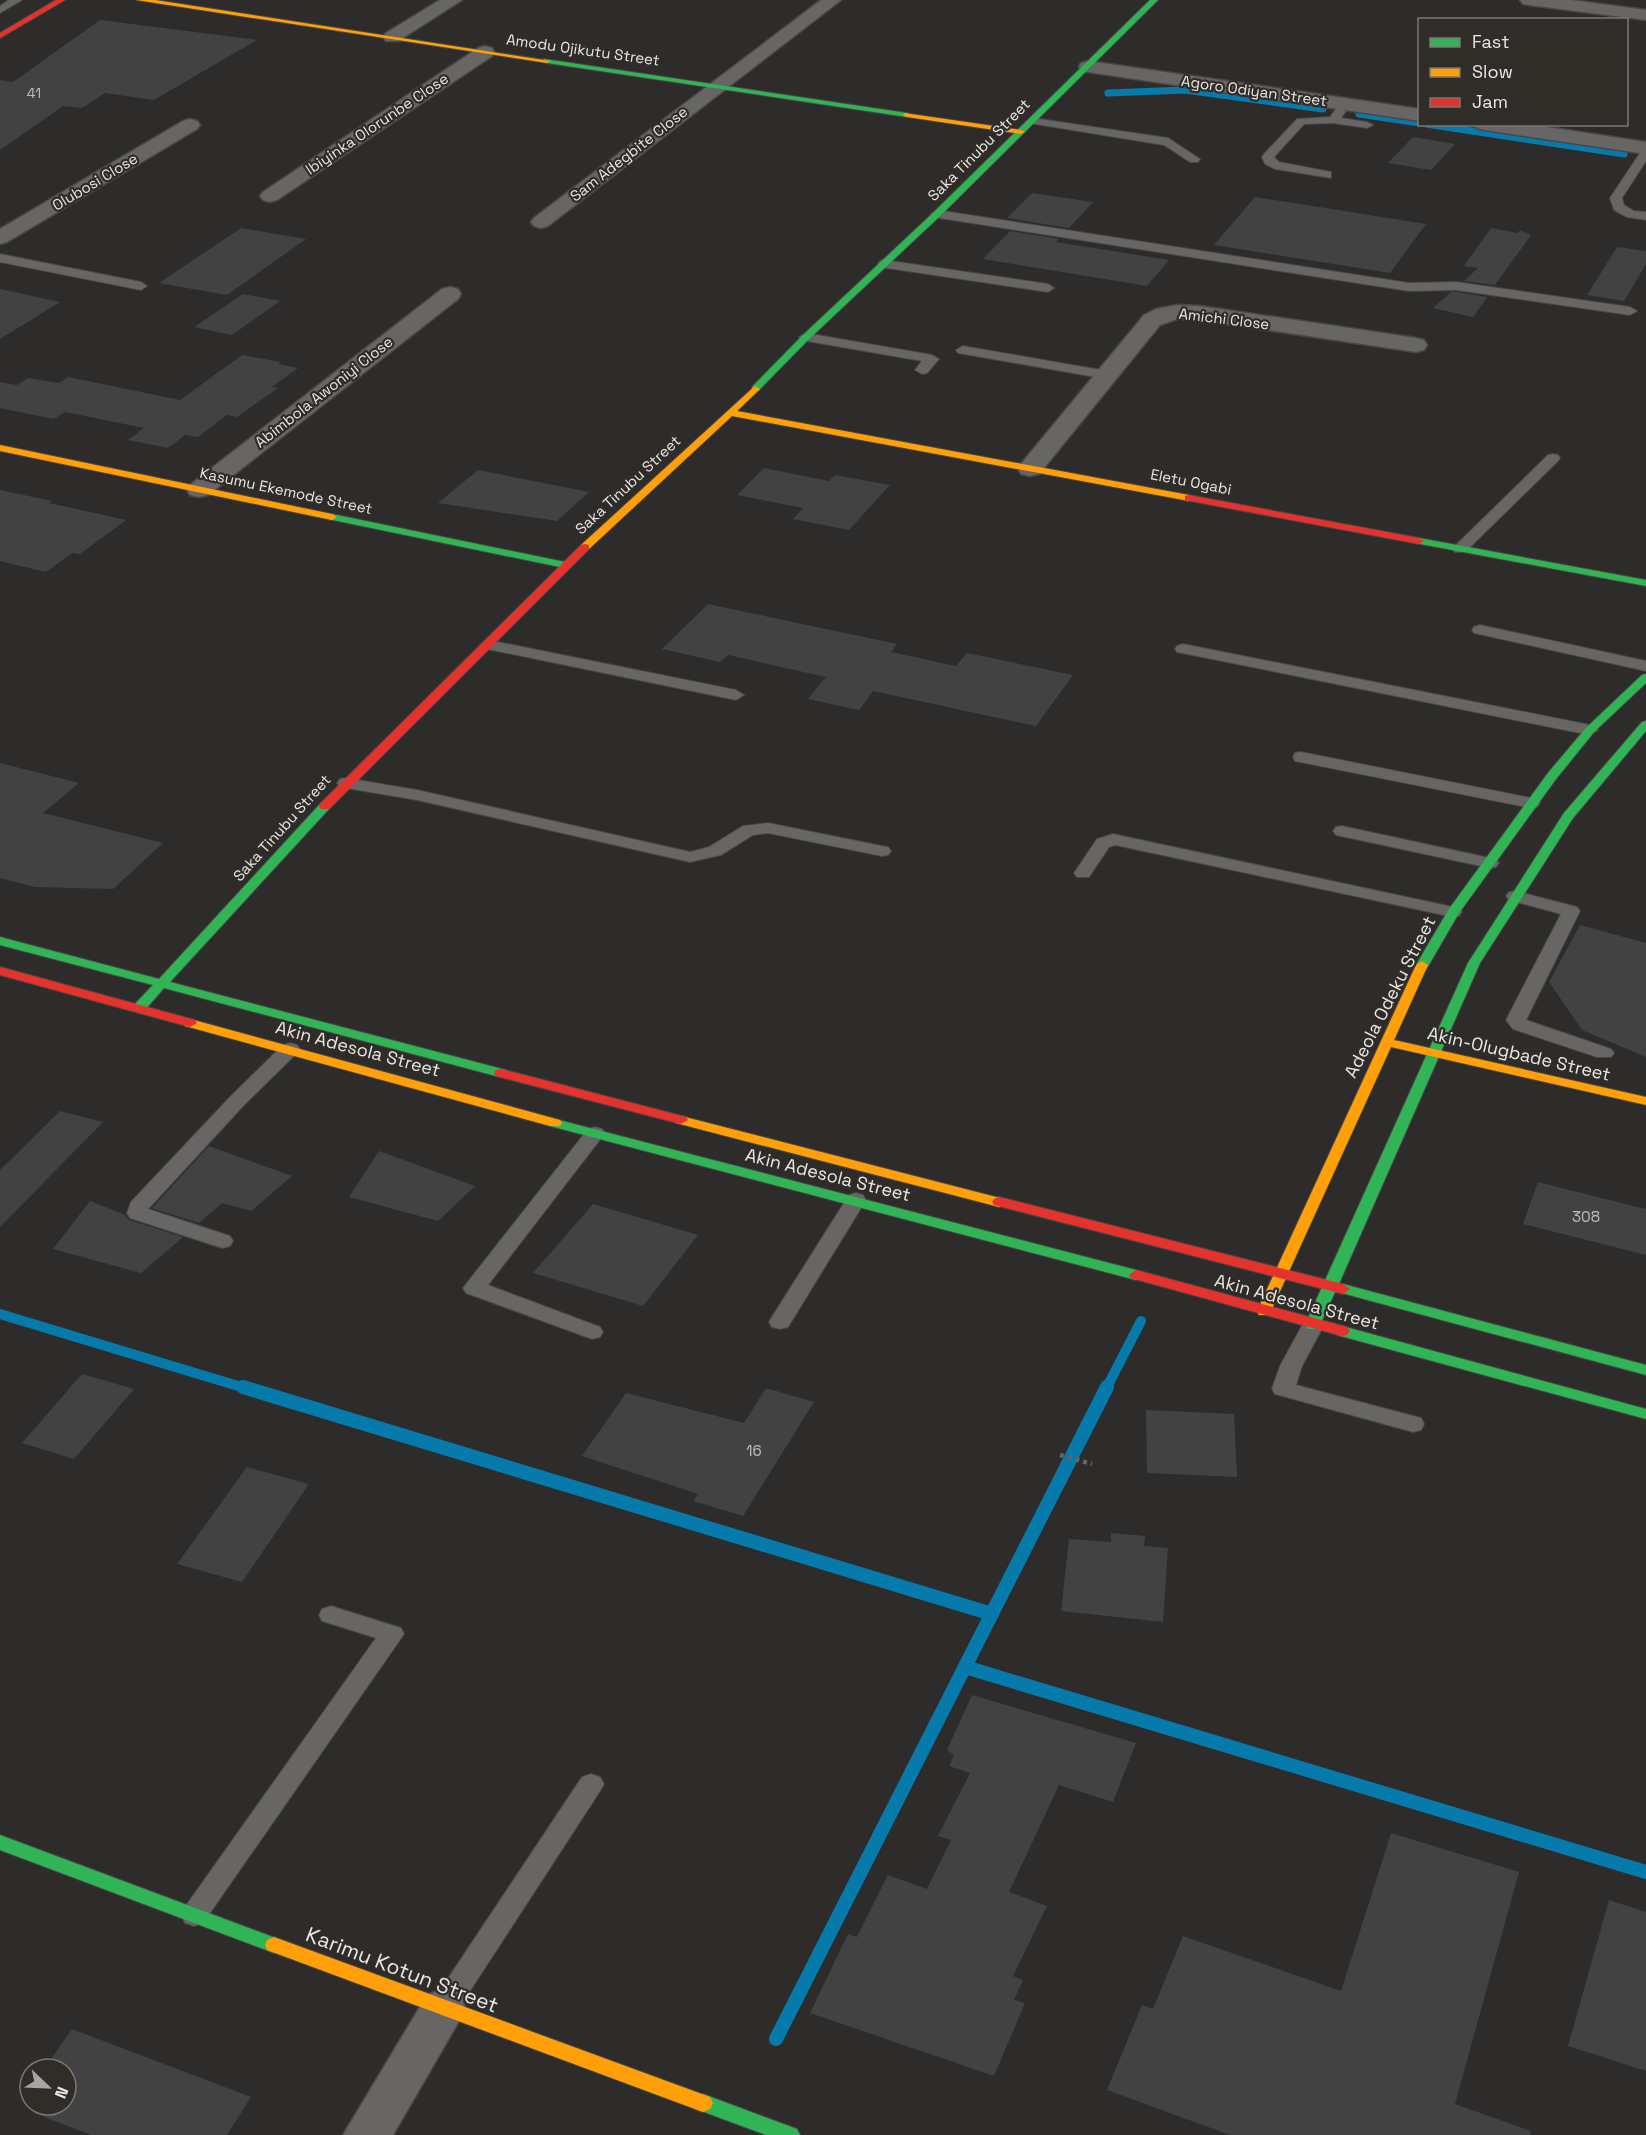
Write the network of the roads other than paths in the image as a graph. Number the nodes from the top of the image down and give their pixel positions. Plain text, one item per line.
1 (17, 0) edge
2 (61, 0) edge
3 (140, 0) edge
4 (453, 0) edge
5 (832, 0) edge
6 (1154, 0) edge
7 (1529, 0) edge
8 (0, 10) edge
9 (1644, 12) edge
10 (0, 36) edge
11 (392, 37) junction
12 (485, 52) junction
13 (1088, 67) junction
14 (717, 86) junction
15 (1346, 104) junction
16 (1418, 115) edge
17 (1033, 120) junction
18 (1333, 120) junction
19 (190, 125) dead end
20 (1367, 125) dead end
21 (1496, 126) edge
22 (1021, 132) junction
23 (1646, 150) edge
24 (1194, 159) dead end
25 (1327, 175) dead end
26 (270, 196) dead end
27 (937, 214) junction
28 (1646, 216) edge
29 (541, 222) dead end
30 (0, 238) edge
31 (0, 258) edge
32 (884, 264) junction
33 (141, 286) dead end
34 (1048, 288) dead end
35 (450, 294) dead end
36 (1629, 311) dead end
37 (806, 336) junction
38 (1416, 345) dead end
39 (963, 350) dead end
40 (922, 370) dead end
41 (1107, 375) junction
42 (731, 413) junction
43 (0, 448) edge
44 (1553, 458) dead end
45 (1030, 469) junction
46 (199, 490) junction
47 (1460, 549) junction
48 (565, 565) junction
49 (1646, 583) edge
50 (1480, 630) dead end
51 (488, 645) junction
52 (1183, 649) dead end
53 (1646, 666) edge
54 (1646, 677) edge
55 (736, 695) dead end
56 (1646, 724) edge
57 (1590, 730) junction
58 (1301, 757) dead end
59 (346, 783) junction
60 (1531, 803) junction
61 (1342, 831) dead end
62 (882, 851) dead end
63 (1490, 863) junction
64 (1083, 873) dead end
65 (1515, 896) junction
66 (1453, 912) junction
67 (0, 941) edge
68 (0, 971) edge
69 (164, 983) junction
70 (139, 1008) junction
71 (1385, 1042) junction
72 (290, 1049) junction
73 (1433, 1053) junction
74 (1604, 1053) dead end
75 (1646, 1101) edge
76 (595, 1133) junction
77 (856, 1200) junction
78 (223, 1241) dead end
79 (1281, 1273) junction
80 (1331, 1286) junction
81 (1264, 1311) junction
82 (780, 1322) dead end
83 (1313, 1325) junction
84 (592, 1332) dead end
85 (1646, 1370) edge
86 (1646, 1414) edge
87 (1413, 1425) dead end
88 (331, 1615) dead end
89 (591, 1784) dead end
90 (0, 1842) edge
91 (194, 1915) junction
92 (443, 2009) junction
93 (367, 2135) edge
94 (790, 2135) edge

1 - 8 lane
2 - 10 street
3 - 11 street, Amodu Ojikutu Street
4 - 11 street
5 - 14 street, Sam Adegbite Close
6 - 13 street, Saka Tinubu Street
7 - 9 street
11 - 12 street, Amodu Ojikutu Street
12 - 14 street, Amodu Ojikutu Street
12 - 26 street, Ibiyinka Olorunbe Close
13 - 15 street, Agoro Odiyan Street
13 - 17 street, Saka Tinubu Street
14 - 22 street, Amodu Ojikutu Street
14 - 29 street, Sam Adegbite Close
15 - 16 street, Agoro Odiyan Street
15 - 18 lane
17 - 22 street, Saka Tinubu Street
17 - 24 lane
18 - 20 lane
18 - 25 lane
19 - 30 street, Olubosi Close
21 - 23 street
22 - 27 street, Saka Tinubu Street
23 - 28 lane
27 - 32 street, Saka Tinubu Street
27 - 36 lane
31 - 33 lane
32 - 34 lane
32 - 37 street, Saka Tinubu Street
35 - 46 street, Abimbola Awoniyi Close
37 - 40 lane
37 - 42 street, Saka Tinubu Street
38 - 41 street, Amichi Close
39 - 41 lane
41 - 45 street, Amichi Close
42 - 45 street, Eletu Ogabi
42 - 48 street, Saka Tinubu Street
43 - 46 street, Kasumu Ekemode Street
44 - 47 lane
45 - 47 street, Eletu Ogabi
46 - 48 street, Kasumu Ekemode Street
47 - 49 street, Eletu Ogabi
48 - 51 street, Saka Tinubu Street
50 - 53 lane
51 - 55 lane
51 - 59 street, Saka Tinubu Street
52 - 57 lane
54 - 57 street, Adeola Odeku Street
56 - 65 street
57 - 60 street, Adeola Odeku Street
58 - 60 lane
59 - 62 lane
59 - 69 street, Saka Tinubu Street
60 - 63 street, Adeola Odeku Street
61 - 63 lane
63 - 66 street, Adeola Odeku Street
64 - 66 lane
65 - 73 street
65 - 74 lane
66 - 71 street, Adeola Odeku Street
67 - 69 street, Akin Adesola Street
68 - 70 street, Akin Adesola Street
69 - 70 street, Saka Tinubu Street
69 - 79 street, Akin Adesola Street
70 - 72 street, Akin Adesola Street
71 - 73 street, Akin-Olugbade Street
71 - 79 street, Adeola Odeku Street
72 - 76 street, Akin Adesola Street
72 - 78 lane
73 - 75 street, Akin-Olugbade Street
73 - 80 street
76 - 77 street, Akin Adesola Street
76 - 84 lane
77 - 81 street, Akin Adesola Street
77 - 82 lane
79 - 80 street, Akin Adesola Street
79 - 81 street, Adeola Odeku Street
80 - 83 street
80 - 85 street, Akin Adesola Street
81 - 83 street, Akin Adesola Street
83 - 86 street, Akin Adesola Street
83 - 87 lane
88 - 91 lane
89 - 92 lane
90 - 91 street, Karimu Kotun Street
91 - 92 street, Karimu Kotun Street
92 - 93 street
92 - 94 street, Karimu Kotun Street

